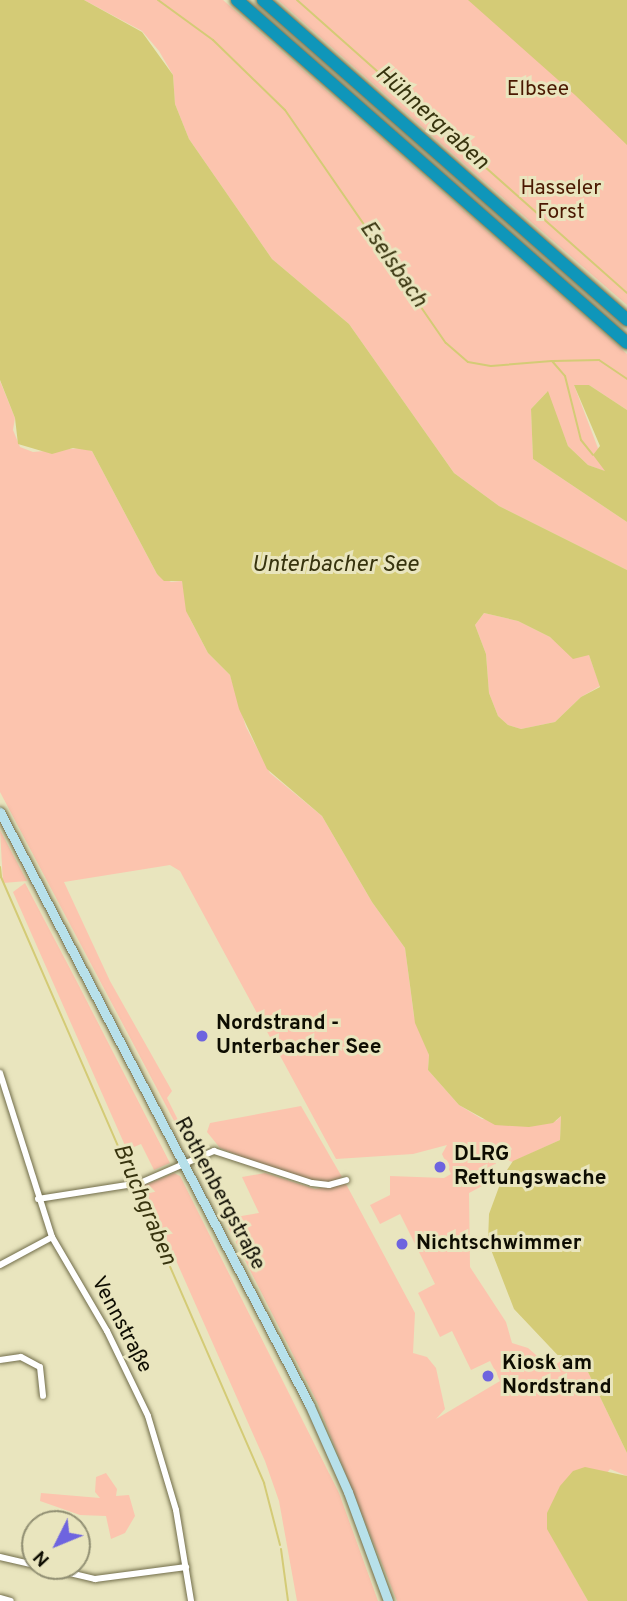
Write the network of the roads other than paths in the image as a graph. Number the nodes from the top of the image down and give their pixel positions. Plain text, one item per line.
1 (237, 0) edge
2 (263, 0) edge
3 (627, 320) edge
4 (627, 343) edge
5 (0, 812) edge
6 (0, 1073) edge
7 (184, 1163) junction
8 (346, 1180) dead end
9 (38, 1199) junction
10 (52, 1237) junction
11 (0, 1265) edge
12 (0, 1360) edge
13 (43, 1396) dead end
14 (0, 1557) edge
15 (21, 1562) edge
16 (186, 1567) junction
17 (91, 1578) edge
18 (0, 1598) edge
19 (11, 1601) edge
20 (191, 1601) edge
21 (388, 1601) edge

1 - 4 highway
2 - 3 highway
5 - 7 main road, Rothenbergstraße
6 - 9 street, Vennstraße
7 - 8 street
7 - 9 street
7 - 21 main road, Rothenbergstraße
9 - 10 street, Vennstraße
10 - 11 street
10 - 16 street, Vennstraße
12 - 13 street
14 - 15 street
16 - 17 street
16 - 20 street, Vennstraße
18 - 19 street

